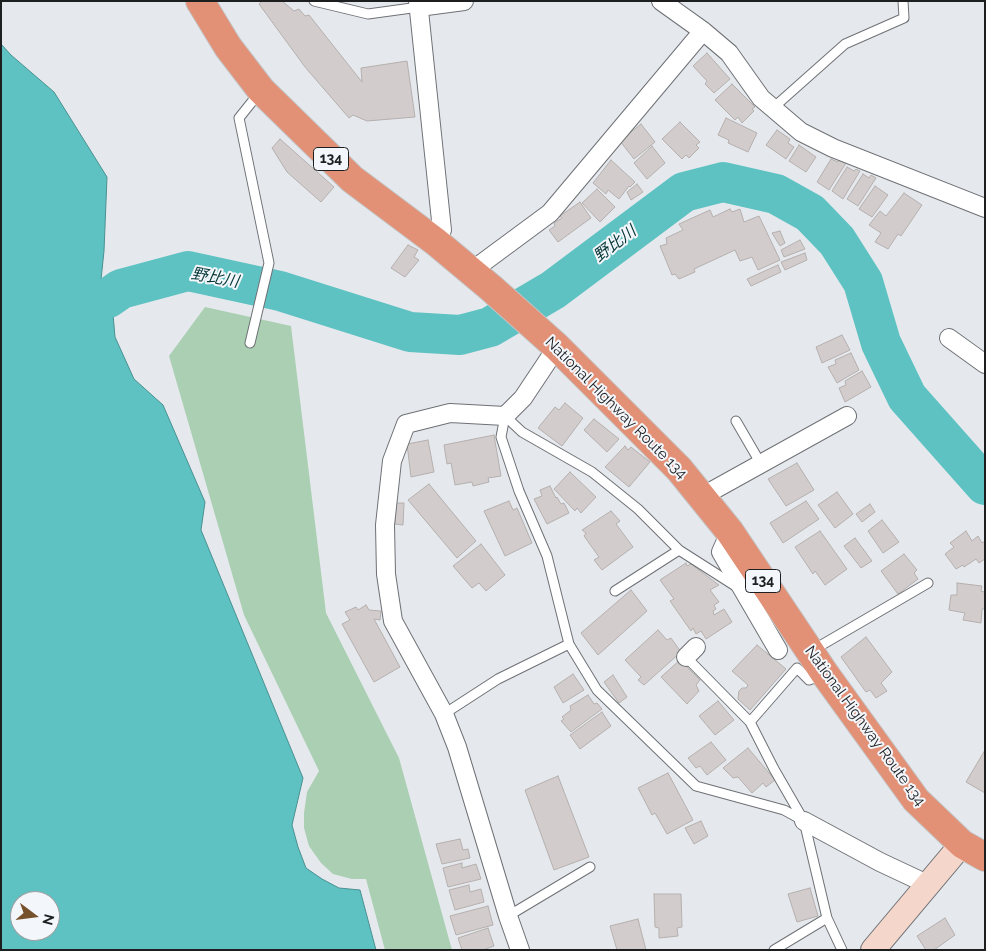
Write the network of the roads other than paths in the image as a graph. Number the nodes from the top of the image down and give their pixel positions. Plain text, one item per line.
1 (200, 1) edge
2 (314, 1) edge
3 (464, 1) edge
4 (661, 1) edge
5 (903, 1) edge
6 (418, 4) edge
7 (703, 31) junction
8 (262, 90) junction
9 (772, 108) junction
10 (985, 208) edge
11 (436, 242) junction
12 (482, 280) junction
13 (949, 338) dead end
14 (550, 341) junction
15 (250, 343) dead end
16 (985, 364) edge
17 (505, 416) junction
18 (847, 416) dead end
19 (736, 421) dead end
20 (761, 464) junction
21 (701, 497) junction
22 (730, 532) junction
23 (679, 550) junction
24 (928, 584) dead end
25 (616, 591) dead end
26 (745, 593) junction
27 (569, 644) junction
28 (778, 650) dead end
29 (689, 653) dead end
30 (818, 663) junction
31 (444, 714) junction
32 (750, 722) junction
33 (804, 821) junction
34 (973, 851) edge
35 (590, 867) dead end
36 (929, 885) junction
37 (508, 916) junction
38 (827, 918) junction
39 (520, 950) edge
40 (774, 950) edge
41 (842, 950) edge
42 (873, 950) edge

1 - 8 highway, National Highway Route 134 / 134
2 - 6 lane
3 - 6 street
4 - 7 street
5 - 9 lane
6 - 11 street
7 - 9 street
7 - 12 street
8 - 11 highway, National Highway Route 134 / 134
8 - 15 lane
9 - 10 street
11 - 12 highway, National Highway Route 134 / 134
12 - 14 highway, National Highway Route 134 / 134
13 - 16 street
14 - 17 street
14 - 21 highway, National Highway Route 134 / 134
17 - 23 lane
17 - 27 lane
17 - 31 street
18 - 20 street
19 - 20 lane
20 - 21 street
21 - 22 highway, National Highway Route 134 / 134
22 - 26 street
22 - 30 highway, National Highway Route 134 / 134
23 - 25 lane
23 - 26 lane
24 - 30 lane
26 - 28 street
27 - 31 lane
27 - 33 lane
29 - 32 lane
30 - 32 lane
30 - 34 highway, National Highway Route 134 / 134
31 - 37 street
32 - 33 lane
33 - 36 street
33 - 38 lane
34 - 36 main road
35 - 37 lane
36 - 42 main road
37 - 39 street
38 - 40 lane
38 - 41 lane

